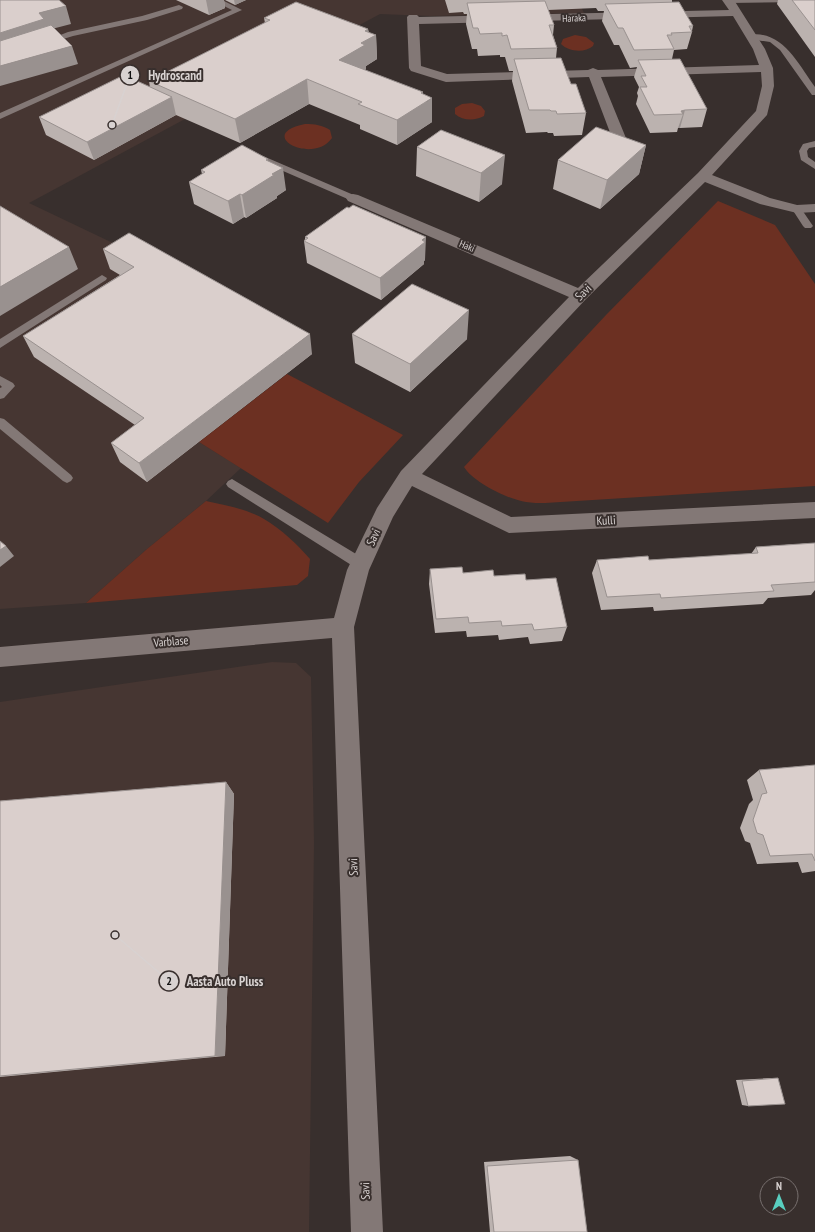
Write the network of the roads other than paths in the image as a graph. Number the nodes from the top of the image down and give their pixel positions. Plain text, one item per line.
1 (216, 0) edge
2 (801, 0) edge
3 (731, 5) edge
4 (179, 7) dead end
5 (752, 37) junction
6 (36, 46) edge
7 (767, 68) junction
8 (593, 72) junction
9 (815, 93) edge
10 (0, 116) edge
11 (621, 143) edge
12 (815, 144) edge
13 (263, 158) edge
14 (815, 166) edge
15 (703, 176) junction
16 (353, 198) joint
17 (815, 208) edge
18 (797, 209) junction
19 (808, 226) dead end
20 (102, 278) dead end
21 (580, 295) junction
22 (0, 344) edge
23 (0, 380) edge
24 (0, 395) edge
25 (0, 422) edge
26 (408, 476) junction
27 (67, 478) dead end
28 (232, 484) dead end
29 (815, 510) edge
30 (361, 564) junction
31 (343, 627) junction
32 (0, 657) edge
33 (367, 1232) edge

1 - 10 lane
2 - 3 lane
3 - 5 street, Savi
3 - 8 street, Haraka
4 - 6 lane
5 - 7 street, Savi
5 - 9 lane
7 - 8 street
7 - 15 street, Savi
8 - 11 street
12 - 14 lane
13 - 16 lane
15 - 18 street
15 - 21 street, Savi
16 - 21 street, Haki
17 - 18 street
18 - 19 lane
20 - 22 lane
21 - 26 street, Savi
23 - 24 lane
25 - 27 lane
26 - 29 street, Kulli
26 - 30 street, Savi
28 - 30 lane
30 - 31 street, Savi
31 - 32 street, Varblase
31 - 33 street, Savi

